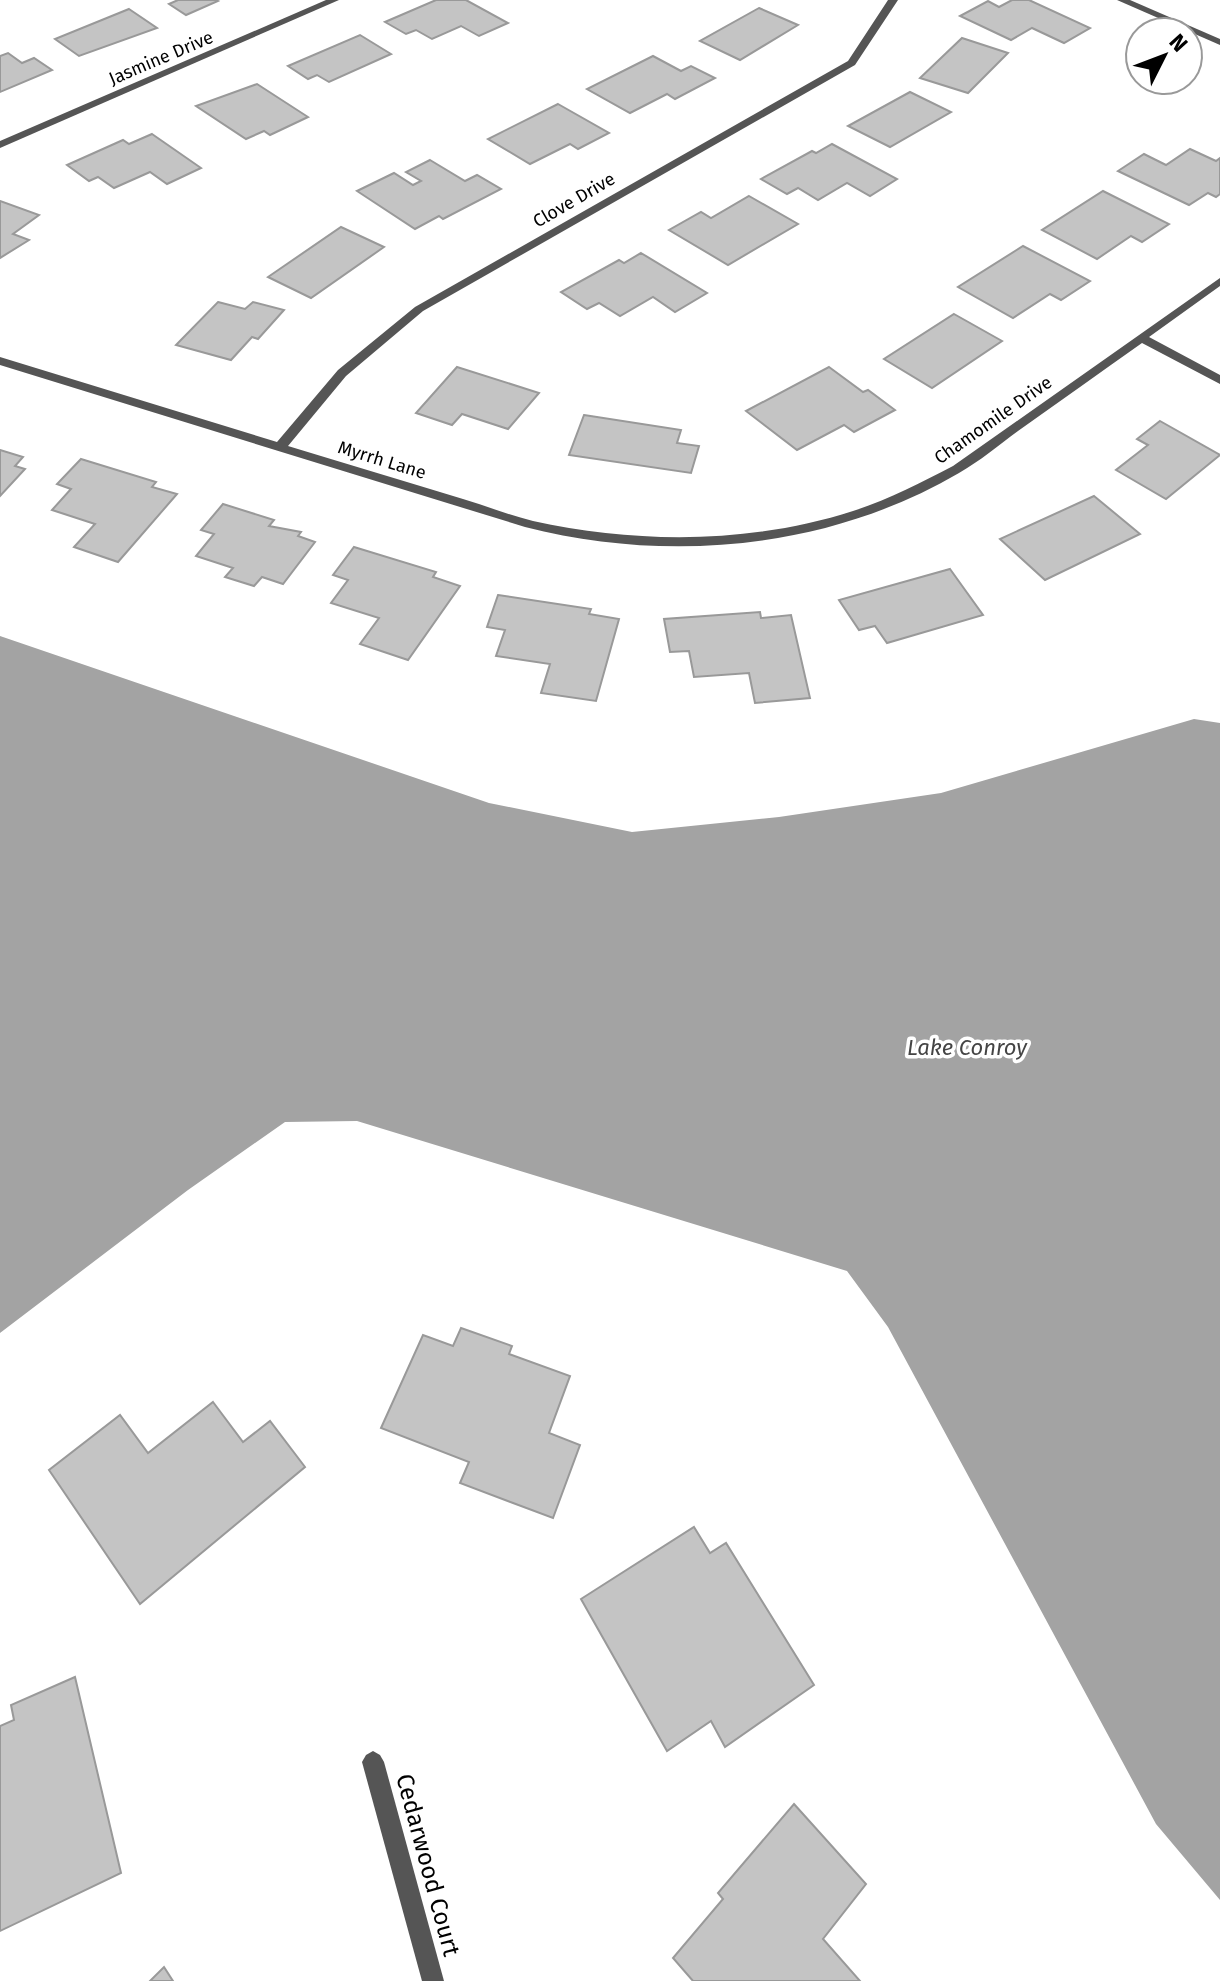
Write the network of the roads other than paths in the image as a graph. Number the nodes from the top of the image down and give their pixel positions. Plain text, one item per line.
1 (334, 0) edge
2 (893, 0) edge
3 (1122, 0) edge
4 (1220, 42) edge
5 (0, 145) edge
6 (1220, 281) edge
7 (1140, 337) junction
8 (0, 361) edge
9 (1220, 380) edge
10 (280, 447) junction
11 (763, 538) joint
12 (373, 1762) dead end
13 (433, 1981) edge

1 - 5 street, Jasmine Drive
2 - 10 street, Clove Drive
3 - 4 street
6 - 7 street, Chamomile Drive
7 - 9 street
7 - 11 street, Chamomile Drive
8 - 10 street, Myrrh Lane
10 - 11 street, Myrrh Lane
12 - 13 street, Cedarwood Court

